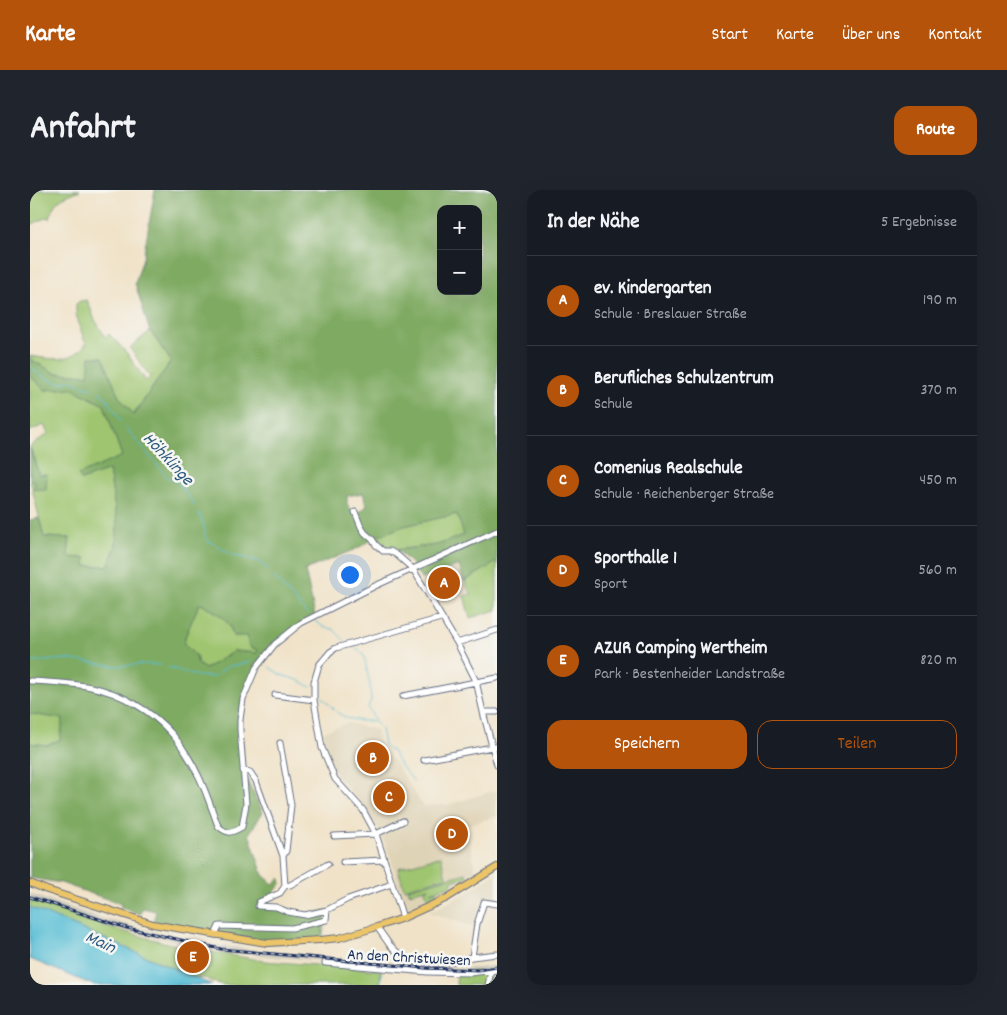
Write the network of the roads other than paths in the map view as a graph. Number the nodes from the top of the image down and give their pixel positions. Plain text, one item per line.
1 (355, 512) dead end
2 (497, 531) edge
3 (413, 569) junction
4 (441, 618) junction
5 (497, 630) edge
6 (457, 644) junction
7 (497, 678) edge
8 (30, 681) edge
9 (476, 681) junction
10 (275, 695) dead end
11 (403, 696) dead end
12 (314, 700) junction
13 (482, 712) junction
14 (497, 712) edge
15 (280, 743) dead end
16 (494, 747) edge
17 (424, 760) dead end
18 (497, 765) edge
19 (243, 770) junction
20 (403, 821) dead end
21 (376, 834) junction
22 (334, 836) dead end
23 (283, 856) junction
24 (384, 860) junction
25 (343, 862) dead end
26 (328, 864) dead end
27 (497, 867) edge
28 (30, 883) edge
29 (392, 884) junction
30 (285, 886) junction
31 (497, 904) edge
32 (327, 910) junction
33 (403, 918) junction
34 (377, 928) junction
35 (215, 935) junction
36 (497, 954) edge
37 (472, 957) junction
38 (325, 963) dead end
39 (497, 970) edge
40 (491, 971) junction
41 (488, 985) edge

1 - 3 street
2 - 3 street
3 - 4 street
3 - 19 street
4 - 6 street
4 - 12 street
5 - 6 street
6 - 9 street
7 - 9 street
8 - 19 street
9 - 11 street
9 - 13 street
10 - 12 street
12 - 21 street
13 - 14 street
13 - 16 street
15 - 23 street
16 - 17 street
16 - 18 street
19 - 23 street
20 - 21 street
21 - 22 street
21 - 24 street
23 - 30 street
24 - 25 street
24 - 29 street
26 - 30 street
27 - 33 main road
28 - 35 main road
29 - 32 street
29 - 33 street
30 - 32 street
31 - 37 street
32 - 35 street
33 - 34 main road
34 - 35 main road
34 - 37 street
36 - 37 street
38 - 40 street, An den Christwiesen
39 - 40 street, An den Christwiesen
40 - 41 street, An den Christwiesen

